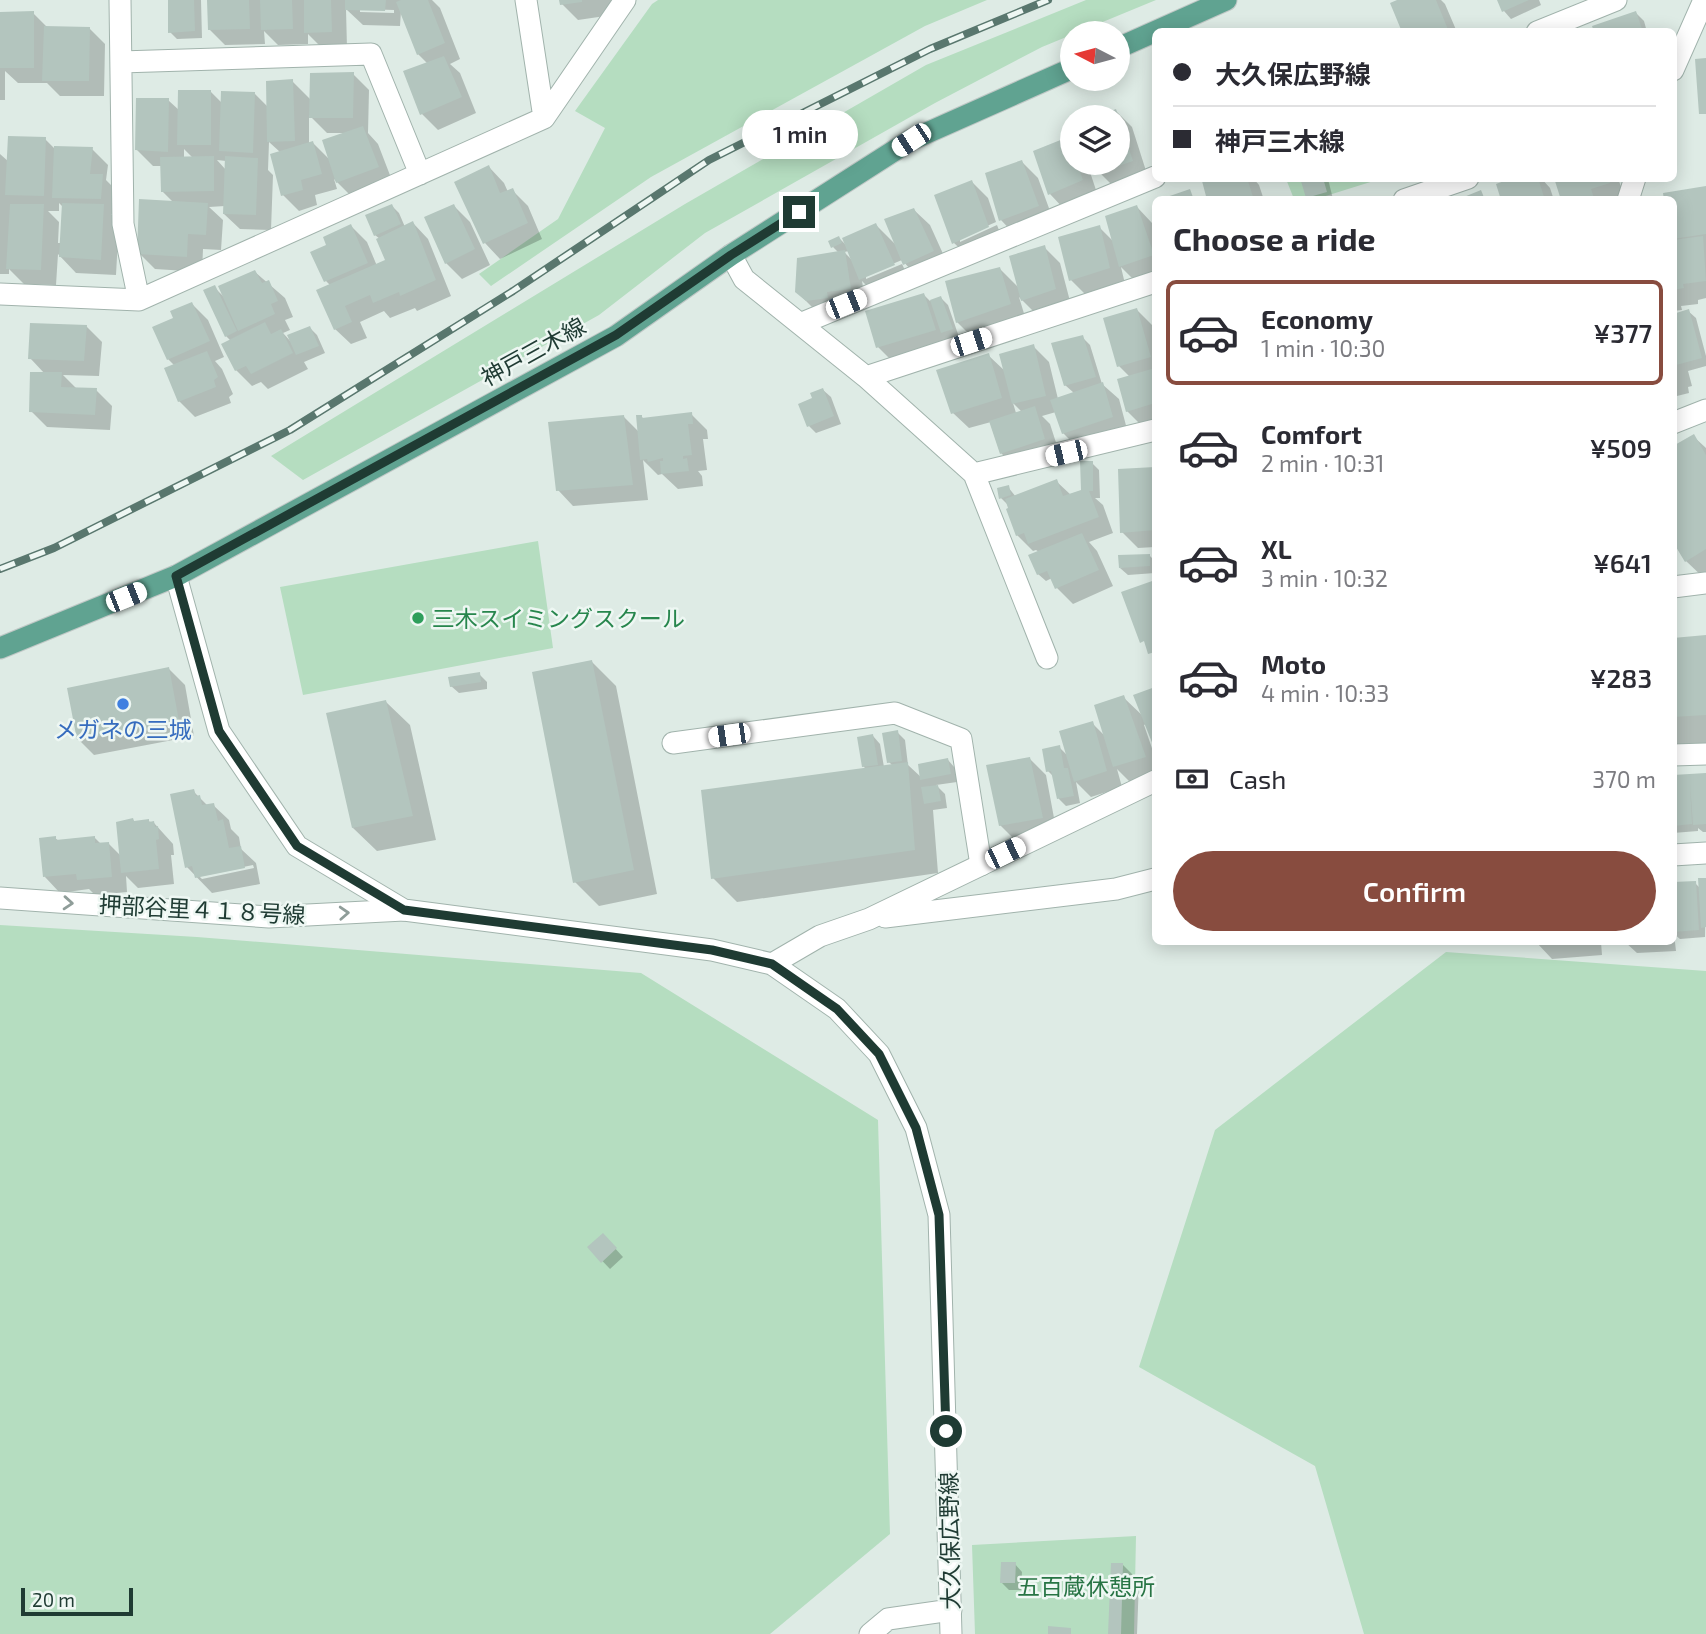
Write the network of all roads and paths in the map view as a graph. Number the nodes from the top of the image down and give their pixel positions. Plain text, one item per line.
1 (120, 0) edge
2 (526, 0) edge
3 (625, 0) edge
4 (1226, 0) edge
5 (1616, 0) edge
6 (1704, 0) edge
7 (1163, 28) edge
8 (1547, 28) edge
9 (1152, 33) edge
10 (1130, 43) edge
11 (1677, 61) edge
12 (121, 62) junction
13 (1060, 74) edge
14 (544, 118) junction
15 (420, 174) junction
16 (1152, 178) edge
17 (1456, 182) edge
18 (1416, 196) edge
19 (731, 255) junction
20 (1152, 283) edge
21 (0, 294) edge
22 (139, 300) junction
23 (800, 324) junction
24 (866, 377) junction
25 (1706, 410) edge
26 (1677, 421) edge
27 (1152, 431) edge
28 (974, 474) junction
29 (176, 576) junction
30 (1706, 583) edge
31 (1677, 587) edge
32 (0, 648) edge
33 (1047, 658) dead end
34 (673, 743) dead end
35 (1706, 754) edge
36 (1677, 755) edge
37 (1152, 782) edge
38 (1706, 853) edge
39 (1677, 855) edge
40 (981, 865) junction
41 (1152, 880) edge
42 (0, 898) edge
43 (404, 910) junction
44 (869, 919) junction
45 (772, 964) junction
46 (951, 1610) junction
47 (870, 1634) edge
48 (951, 1634) edge

1 - 12 street
2 - 14 street
3 - 14 street
4 - 7 main road
5 - 8 street
6 - 11 street
9 - 10 main road
12 - 15 street
12 - 22 street
13 - 19 main road, 神戸三木線
14 - 15 street
15 - 22 street
16 - 23 street
17 - 18 street
19 - 23 street
19 - 29 main road, 神戸三木線
20 - 24 street
21 - 22 street
23 - 24 street
24 - 28 street
25 - 26 street
27 - 28 street
28 - 33 street
29 - 32 main road, 神戸三木線
29 - 43 street, 大久保広野線
30 - 31 street
34 - 40 street
35 - 36 street
37 - 40 street
38 - 39 street
40 - 44 street
41 - 44 street
42 -> 43 street, 押部谷里４１８号線
43 - 45 street, 大久保広野線
44 - 45 street
45 - 46 street, 大久保広野線
46 - 47 street
46 - 48 street, 大久保広野線

